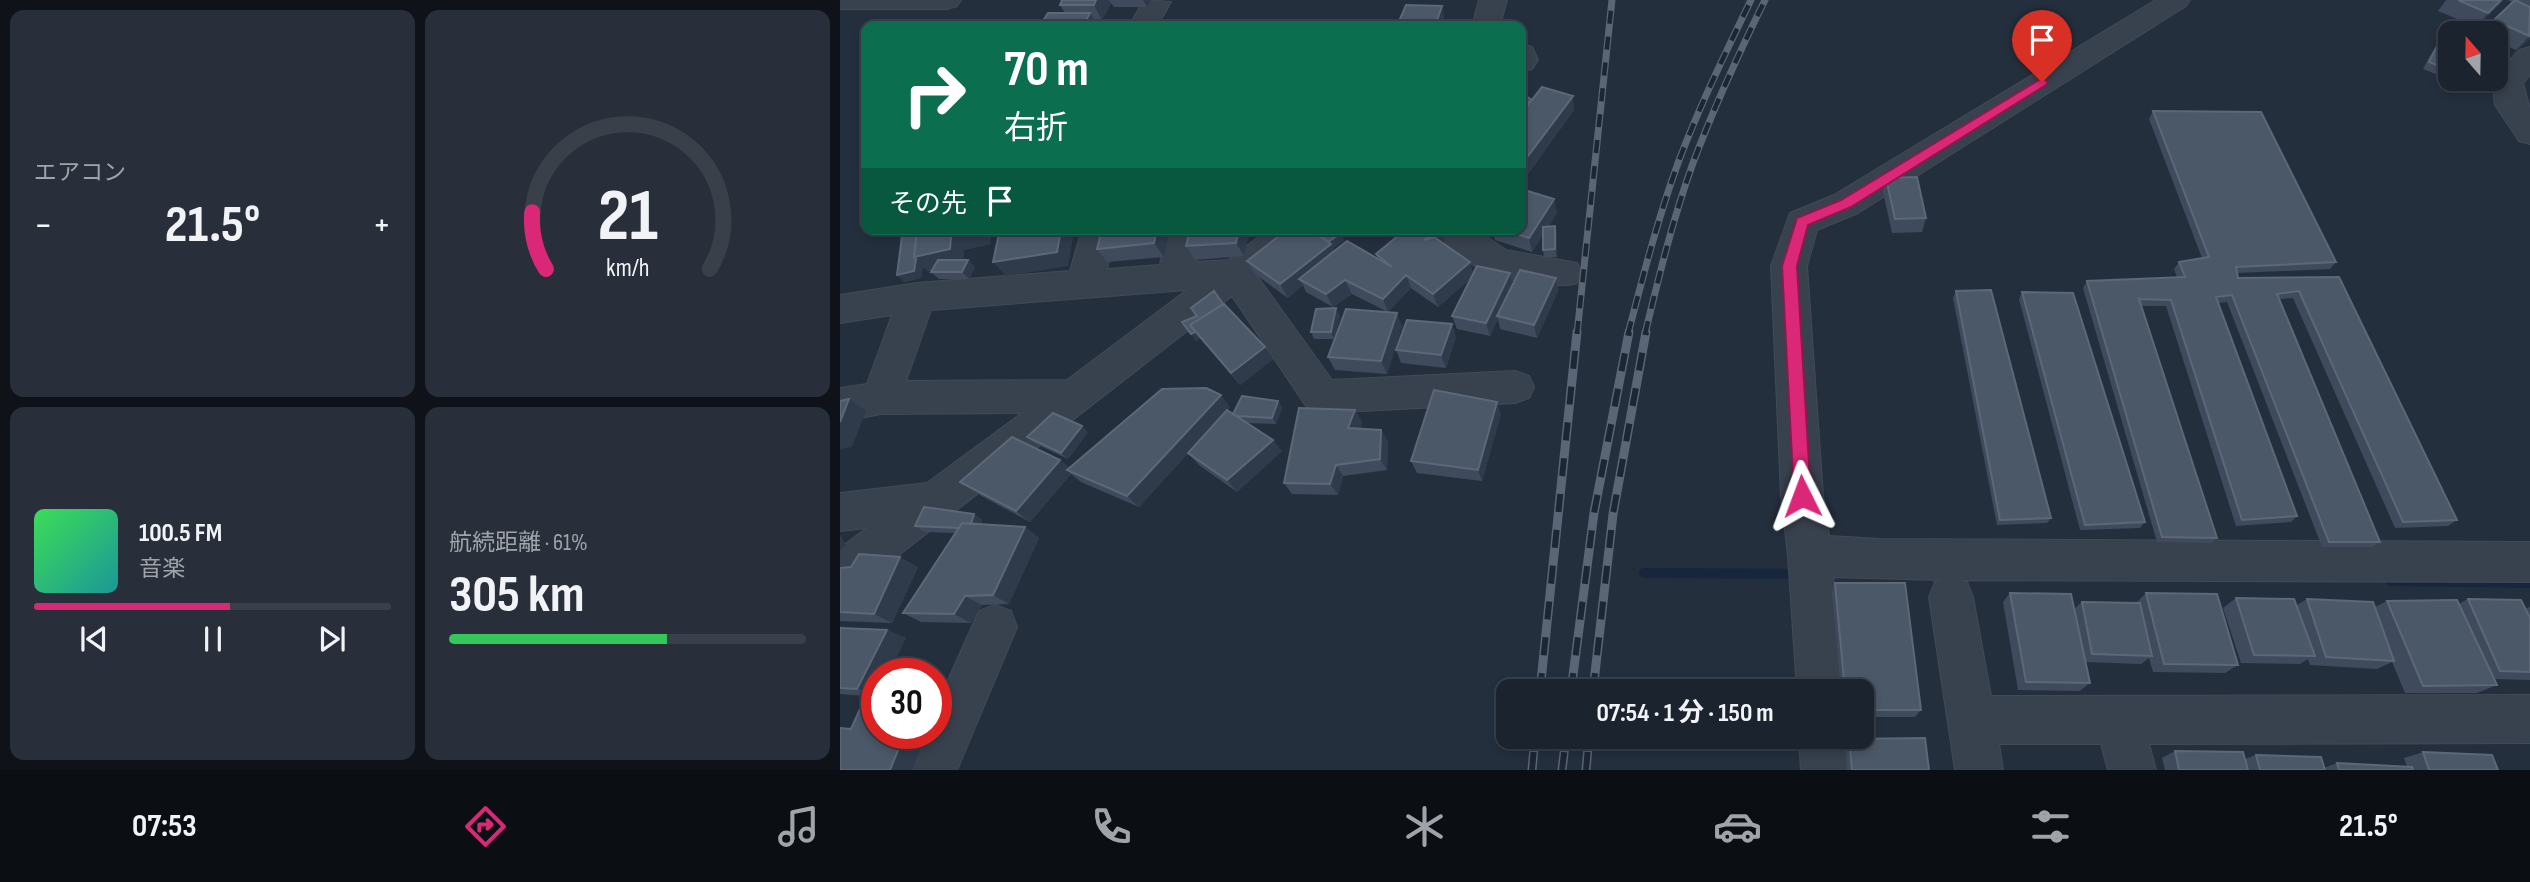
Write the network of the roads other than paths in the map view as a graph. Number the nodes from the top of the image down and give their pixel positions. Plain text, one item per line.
1 (840, 0) edge
2 (947, 0) edge
3 (1493, 0) edge
4 (2176, 0) edge
5 (1487, 21) edge
6 (2530, 57) edge
7 (2530, 133) edge
8 (1097, 235) edge
9 (1183, 235) edge
10 (1286, 235) edge
11 (1458, 235) edge
12 (1235, 273) junction
13 (1564, 273) dead end
14 (1176, 276) junction
15 (1085, 284) junction
16 (918, 297) junction
17 (840, 309) edge
18 (1515, 387) dead end
19 (1076, 396) junction
20 (881, 398) junction
21 (840, 405) edge
22 (939, 501) junction
23 (840, 512) edge
24 (1810, 555) junction
25 (2530, 562) edge
26 (840, 574) edge
27 (1951, 597) dead end
28 (995, 627) dead end
29 (1819, 679) edge
30 (2530, 719) edge
31 (1971, 720) junction
32 (2119, 720) junction
33 (1824, 749) edge
34 (933, 770) edge
35 (1825, 770) edge
36 (1979, 770) edge
37 (2132, 770) edge

1 - 2 street
3 - 5 street
4 - 24 street
6 - 7 street
8 - 15 street
9 - 14 street
10 - 12 street
11 - 13 street
12 - 14 street
12 - 18 street
12 - 19 street
14 - 15 street
15 - 16 street
16 - 17 street
16 - 20 street
19 - 20 street
19 - 22 street
20 - 21 street
22 - 23 street
22 - 26 street
24 - 25 street
24 - 29 street
27 - 31 street
28 - 34 street
30 - 32 street
31 - 32 street
31 - 36 street
32 - 37 street
33 - 35 street

